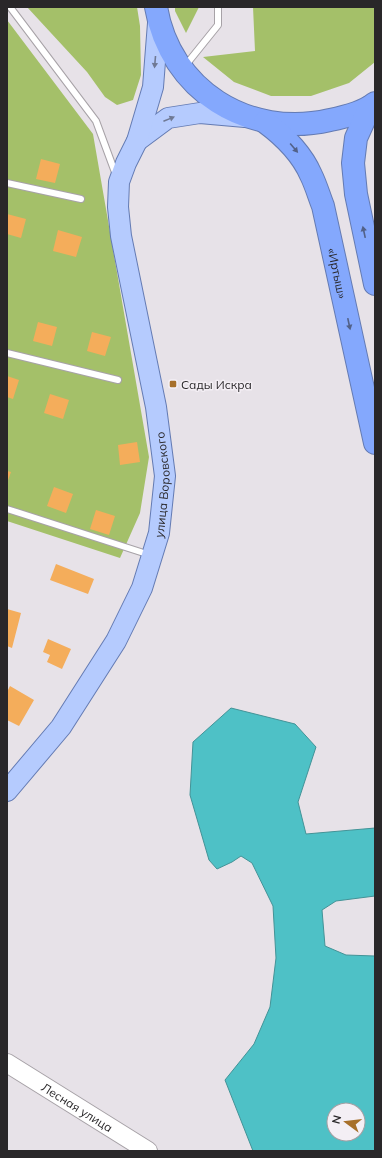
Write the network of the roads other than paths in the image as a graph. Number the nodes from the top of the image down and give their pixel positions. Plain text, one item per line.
1 (10, 7) edge
2 (218, 7) edge
3 (157, 15) edge
4 (182, 70) junction
5 (373, 105) edge
6 (256, 119) junction
7 (137, 141) junction
8 (119, 182) junction
9 (7, 183) edge
10 (81, 199) dead end
11 (375, 284) edge
12 (7, 352) edge
13 (118, 380) dead end
14 (375, 443) edge
15 (7, 509) edge
16 (152, 555) junction
17 (7, 791) edge
18 (7, 1063) edge
19 (148, 1151) edge

1 - 8 lane
2 - 4 lane
3 - 4 highway, «Иртыш»
3 -> 7 main road, улица Воровского
4 - 6 highway, «Иртыш»
5 - 6 highway, «Иртыш»
11 -> 5 highway, «Иртыш»
7 -> 6 main road
6 -> 14 highway, «Иртыш»
7 - 8 main road, улица Воровского
8 - 16 main road, улица Воровского
9 - 10 lane
12 - 13 lane
15 - 16 lane
16 - 17 main road, улица Воровского
18 - 19 street, Лесная улица

